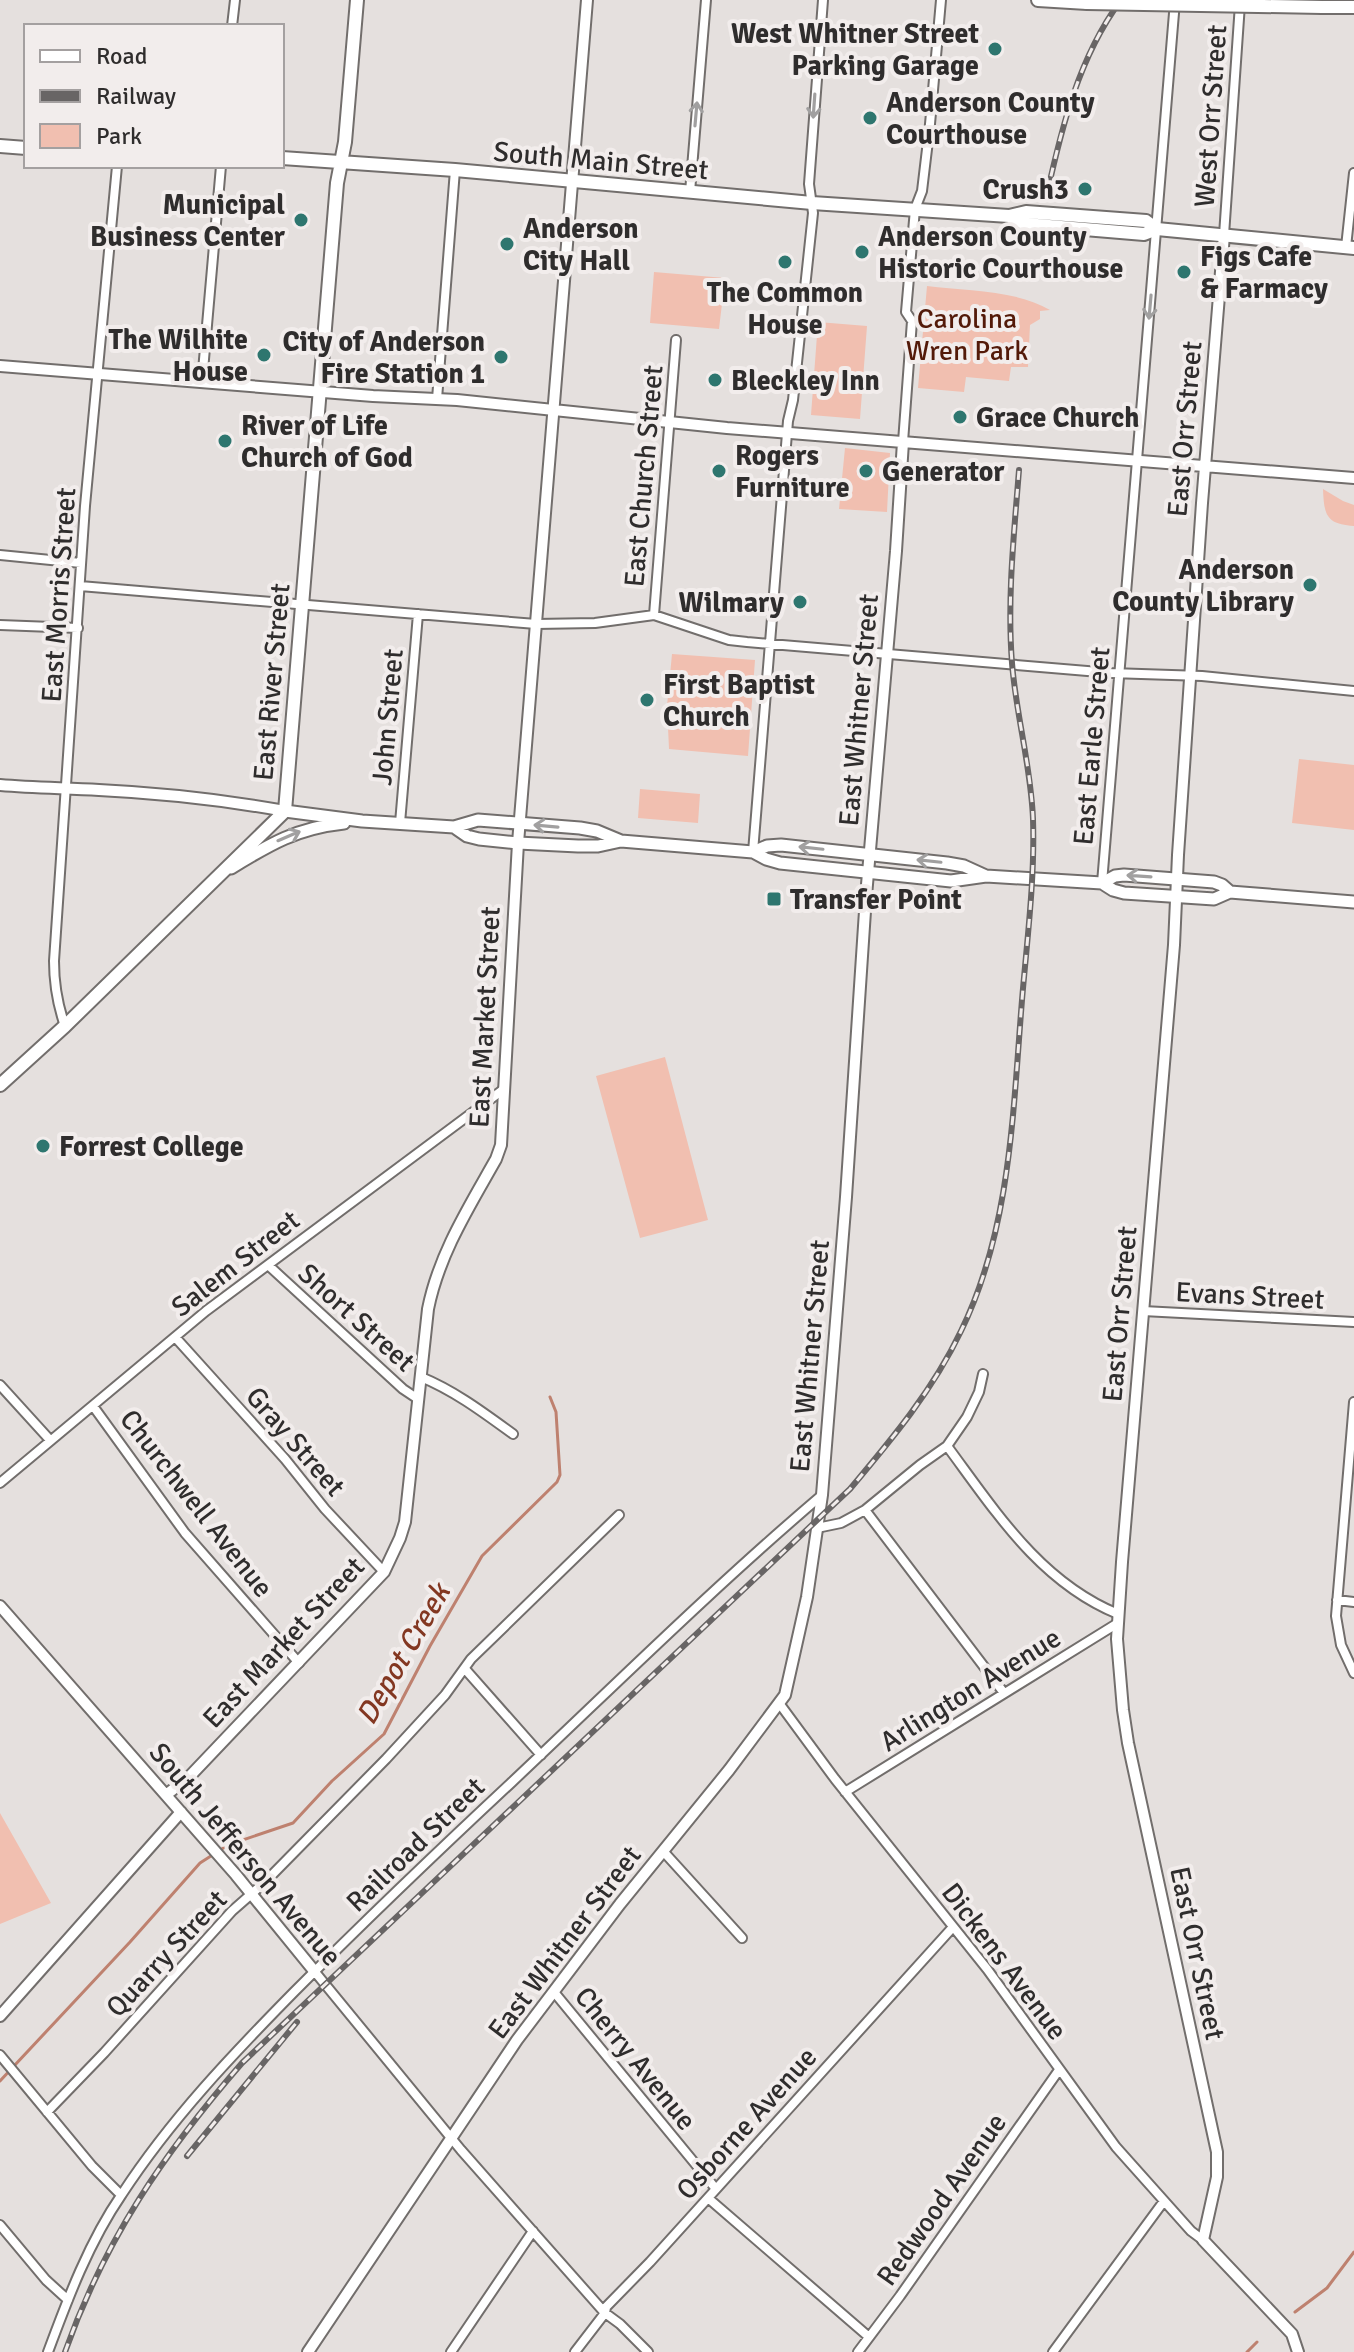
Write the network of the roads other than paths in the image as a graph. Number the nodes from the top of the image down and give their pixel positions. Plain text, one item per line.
1 (235, 0) edge
2 (357, 0) edge
3 (587, 0) edge
4 (706, 0) edge
5 (823, 0) edge
6 (941, 0) edge
7 (1038, 0) edge
8 (1176, 0) edge
9 (1241, 0) edge
10 (1057, 1) edge
11 (1354, 7) edge
12 (232, 24) edge
13 (0, 146) edge
14 (24, 148) edge
15 (284, 158) edge
16 (340, 163) junction
17 (117, 168) edge
18 (221, 168) edge
19 (455, 170) junction
20 (1354, 173) edge
21 (571, 181) junction
22 (690, 192) junction
23 (812, 203) junction
24 (915, 209) junction
25 (1157, 229) junction
26 (1224, 235) junction
27 (1350, 247) edge
28 (676, 340) dead end
29 (0, 366) edge
30 (98, 374) junction
31 (202, 382) junction
32 (319, 391) junction
33 (437, 399) junction
34 (554, 411) junction
35 (670, 422) junction
36 (787, 433) junction
37 (903, 442) junction
38 (1137, 461) junction
39 (1205, 465) junction
40 (1354, 478) edge
41 (0, 555) edge
42 (81, 563) junction
43 (80, 586) junction
44 (302, 604) junction
45 (418, 614) junction
46 (654, 615) junction
47 (536, 624) junction
48 (0, 625) edge
49 (78, 628) junction
50 (769, 644) junction
51 (886, 655) junction
52 (1119, 674) junction
53 (1191, 677) junction
54 (1354, 691) edge
55 (0, 785) edge
56 (67, 788) junction
57 (285, 811) junction
58 (362, 821) junction
59 (400, 823) junction
60 (520, 824) junction
61 (454, 827) junction
62 (621, 841) junction
63 (518, 843) junction
64 (753, 852) junction
65 (870, 855) junction
66 (223, 872) junction
67 (868, 873) junction
68 (986, 876) junction
69 (1178, 879) junction
70 (1102, 883) junction
71 (1230, 892) junction
72 (1177, 896) junction
73 (1354, 902) edge
74 (65, 1026) junction
75 (0, 1085) edge
76 (504, 1089) junction
77 (268, 1265) junction
78 (1143, 1311) junction
79 (1354, 1322) edge
80 (175, 1337) junction
81 (983, 1374) dead end
82 (421, 1377) junction
83 (0, 1385) edge
84 (418, 1399) junction
85 (1354, 1402) edge
86 (93, 1406) junction
87 (513, 1434) dead end
88 (50, 1440) junction
89 (947, 1446) junction
90 (0, 1483) edge
91 (822, 1495) junction
92 (865, 1510) junction
93 (619, 1515) dead end
94 (817, 1528) junction
95 (384, 1572) junction
96 (1337, 1600) junction
97 (1354, 1602) edge
98 (0, 1606) edge
99 (1118, 1619) junction
100 (299, 1663) junction
101 (465, 1669) junction
102 (1354, 1673) edge
103 (1004, 1693) junction
104 (779, 1703) junction
105 (541, 1755) junction
106 (845, 1792) junction
107 (166, 1795) junction
108 (181, 1812) junction
109 (663, 1851) junction
110 (252, 1894) junction
111 (953, 1927) junction
112 (742, 1938) dead end
113 (315, 1972) junction
114 (554, 1992) junction
115 (0, 2016) edge
116 (0, 2055) edge
117 (1059, 2070) junction
118 (47, 2112) junction
119 (451, 2137) junction
120 (716, 2189) junction
121 (121, 2195) junction
122 (708, 2198) junction
123 (1164, 2201) junction
124 (0, 2225) edge
125 (533, 2231) junction
126 (1203, 2240) junction
127 (68, 2300) junction
128 (605, 2313) junction
129 (869, 2337) junction
130 (642, 2350) edge
131 (48, 2352) edge
132 (308, 2352) edge
133 (451, 2352) edge
134 (575, 2352) edge
135 (858, 2352) edge
136 (1053, 2352) edge
137 (1298, 2352) edge

1 - 12 street
2 - 16 main road, East River Street
3 - 21 street, East Market Street
22 -> 4 street
5 -> 23 street
6 - 24 street, East Whitner Street
7 - 10 main road
8 - 25 street, East Earle Street
9 - 26 street, West Orr Street
10 - 11 main road, bridge
13 - 14 main road
15 - 16 main road, South Main Street
16 - 19 main road, South Main Street
16 - 32 main road, East River Street
17 - 30 street, East Morris Street
18 - 31 street
19 - 21 main road, South Main Street
19 - 33 street
20 - 27 street
21 - 22 main road, South Main Street
21 - 34 street, East Market Street
22 - 23 main road, South Main Street
23 - 24 main road, South Main Street
23 - 36 street
24 - 25 main road, South Main Street
24 - 37 street, East Whitner Street
25 - 26 main road, South Main Street
25 -> 38 street, East Earle Street
26 - 27 main road, South Main Street
26 - 39 street, East Orr Street
28 - 35 street, East Church Street
29 - 30 street
30 - 31 street
30 - 42 street, East Morris Street
31 - 32 street
32 - 33 street
32 - 44 main road, East River Street
33 - 34 street
34 - 35 street
34 - 47 street, East Market Street
35 - 36 street
35 - 46 street, East Church Street
36 - 37 street
36 - 50 street
37 - 38 street
37 - 51 street, East Whitner Street
38 - 39 street
38 - 52 street, East Earle Street
39 - 40 street
39 - 53 street, East Orr Street
41 - 42 street
42 - 43 street, East Morris Street
43 - 44 street
43 - 49 street, East Morris Street
44 - 45 street
44 - 57 main road, East River Street
45 - 47 street
45 - 59 street, John Street
46 - 47 street
46 - 50 street
47 - 60 street, East Market Street
48 - 49 street
49 - 56 street, East Morris Street
50 - 51 street
50 - 64 street
51 - 52 street
51 - 65 street, East Whitner Street
52 - 53 street
52 - 70 street, East Earle Street
53 - 54 street
53 - 69 street, East Orr Street
55 - 56 street
56 - 57 street
56 - 74 street, East Morris Street
57 - 58 main road
57 - 66 main road, East River Street
58 - 59 main road
66 -> 58 main road
59 - 61 main road
60 - 61 main road
62 -> 60 main road
60 - 63 street, East Market Street
61 - 63 main road
62 - 63 main road
62 - 64 main road
63 - 76 street, East Market Street
65 -> 64 main road
64 - 67 main road
65 - 67 street, East Whitner Street
68 -> 65 main road
66 - 74 main road, East River Street
67 - 68 main road
67 - 91 street, East Whitner Street
68 - 70 main road
69 -> 70 main road
69 - 71 main road
69 - 72 street, East Orr Street
70 - 72 main road
71 - 72 main road
71 - 73 main road
72 - 78 street, East Orr Street
74 - 75 main road, East River Street
76 - 77 street, Salem Street
76 - 82 street, East Market Street
77 - 80 street, Salem Street
77 - 84 street, Short Street
78 - 79 street, Evans Street
78 - 99 street, East Orr Street
80 - 86 street, Salem Street
80 - 95 street, Gray Street
81 - 89 street
82 - 84 street, East Market Street
82 - 87 street, Short Street
83 - 88 street
84 - 95 street, East Market Street
85 - 96 street
86 - 88 street, Salem Street
86 - 100 street, Churchwell Avenue
88 - 90 street, Salem Street
89 - 92 street
89 - 99 street
91 - 94 street, East Whitner Street
91 - 105 street, Railroad Street
92 - 94 street
92 - 103 street
93 - 101 street, Quarry Street
94 - 104 street, East Whitner Street
95 - 100 street, East Market Street
96 - 97 street
96 - 102 street
98 - 107 street, South Jefferson Avenue
99 - 103 street, Arlington Avenue
99 - 126 street, East Orr Street
100 - 107 street, East Market Street
101 - 105 street
101 - 110 street, Quarry Street
103 - 106 street, Arlington Avenue
104 - 106 street, Dickens Avenue
104 - 109 street, East Whitner Street
105 - 113 street, Railroad Street
106 - 111 street, Dickens Avenue
107 - 108 street, South Jefferson Avenue
108 - 110 street, South Jefferson Avenue
108 - 115 street
109 - 112 street
109 - 114 street, East Whitner Street
110 - 113 street, South Jefferson Avenue
110 - 118 street, Quarry Street
111 - 117 street, Dickens Avenue
111 - 120 street, Osborne Avenue
113 - 119 street, South Jefferson Avenue
113 - 121 street, Railroad Street
114 - 119 street, East Whitner Street
114 - 120 street, Cherry Avenue
116 - 118 street
117 - 123 street, Dickens Avenue
117 - 129 street, Redwood Avenue
118 - 121 street
119 - 125 street, South Jefferson Avenue
119 - 132 street, East Whitner Street
120 - 122 street, Osborne Avenue
121 - 127 street, Railroad Street
122 - 128 street, Osborne Avenue
122 - 129 street
123 - 126 street, Dickens Avenue
123 - 136 street
124 - 127 street
125 - 128 street, South Jefferson Avenue
125 - 133 street
126 - 137 street
127 - 131 street, Railroad Street
128 - 130 street, South Jefferson Avenue
128 - 134 street, Osborne Avenue
129 - 135 street, Redwood Avenue

